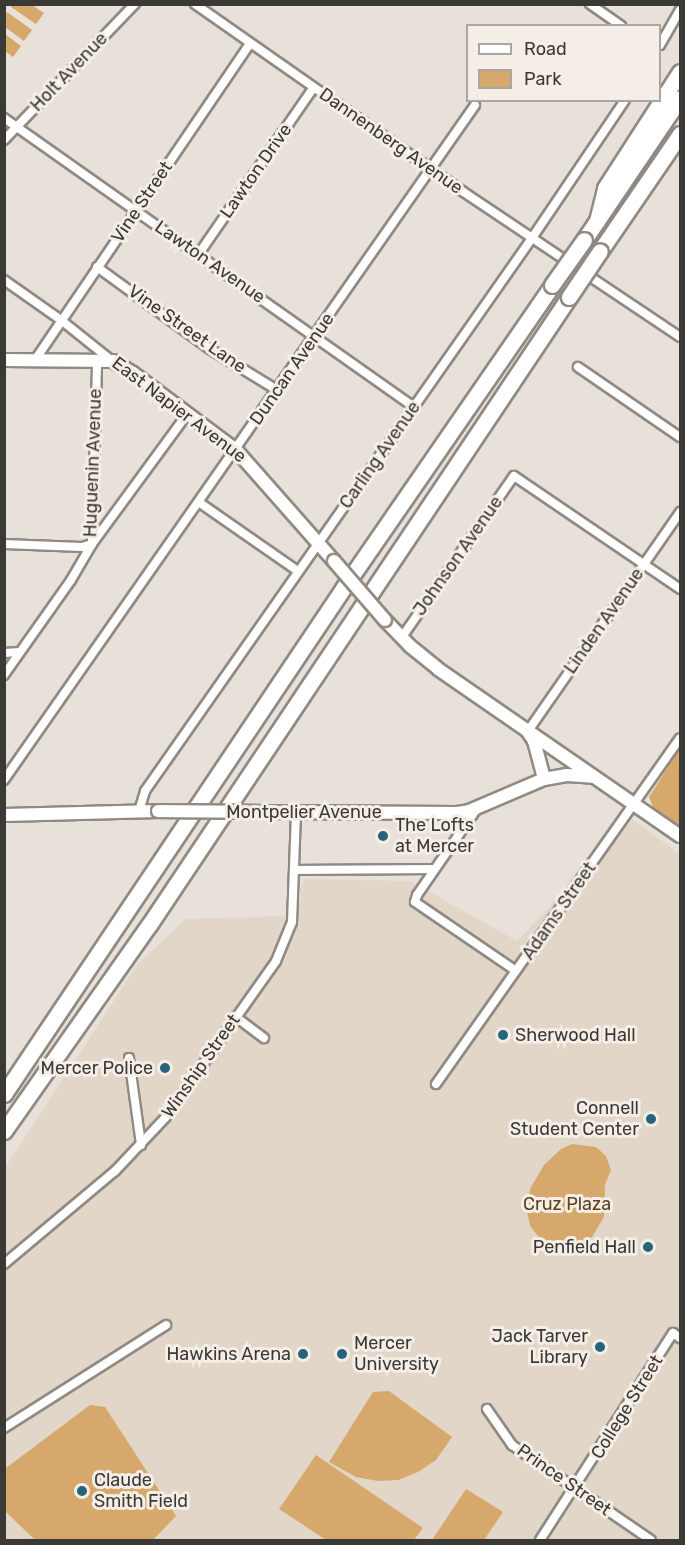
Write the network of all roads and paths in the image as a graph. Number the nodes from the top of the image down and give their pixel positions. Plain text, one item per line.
1 (135, 4) edge
2 (195, 4) edge
3 (590, 4) edge
4 (681, 10) edge
5 (618, 24) edge
6 (661, 43) edge
7 (250, 44) junction
8 (681, 72) edge
9 (313, 88) junction
10 (681, 98) edge
11 (624, 102) edge
12 (475, 105) dead end
13 (4, 118) edge
14 (17, 127) junction
15 (681, 134) edge
16 (4, 140) edge
17 (432, 169) junction
18 (136, 211) junction
19 (597, 221) junction
20 (532, 238) junction
21 (198, 255) junction
22 (98, 267) junction
23 (4, 280) edge
24 (4, 290) edge
25 (18, 290) junction
26 (62, 320) junction
27 (315, 336) junction
28 (681, 337) edge
29 (4, 360) edge
30 (36, 360) junction
31 (97, 361) junction
32 (112, 361) junction
33 (578, 367) dead end
34 (277, 390) junction
35 (414, 407) junction
36 (188, 413) junction
37 (681, 438) edge
38 (236, 450) junction
39 (200, 503) junction
40 (681, 512) edge
41 (320, 542) junction
42 (4, 544) edge
43 (92, 544) junction
44 (644, 565) junction
45 (298, 571) junction
46 (681, 589) edge
47 (402, 637) junction
48 (4, 652) edge
49 (20, 652) junction
50 (4, 675) edge
51 (528, 731) junction
52 (681, 738) edge
53 (597, 778) junction
54 (544, 779) junction
55 (4, 780) edge
56 (635, 803) junction
57 (479, 806) junction
58 (139, 811) junction
59 (296, 812) junction
60 (4, 815) edge
61 (681, 836) edge
62 (434, 869) junction
63 (294, 870) junction
64 (516, 971) junction
65 (236, 1017) junction
66 (264, 1038) dead end
67 (129, 1058) dead end
68 (436, 1084) dead end
69 (4, 1094) edge
70 (4, 1131) edge
71 (141, 1144) junction
72 (4, 1264) edge
73 (166, 1325) dead end
74 (677, 1336) edge
75 (487, 1409) dead end
76 (4, 1428) edge
77 (575, 1488) junction
78 (540, 1540) edge
79 (651, 1540) edge

1 - 14 street, Holt Avenue
2 - 7 street, Dannenberg Avenue
3 - 5 street
4 - 6 street
7 - 9 street, Dannenberg Avenue
7 - 18 street, Vine Street
8 - 19 highway
9 - 17 street, Dannenberg Avenue
9 - 21 street, Lawton Drive
10 - 19 highway
11 - 20 street, Carling Avenue
12 - 17 street, Duncan Avenue
13 - 14 street, Lawton Avenue
14 - 16 street, Holt Avenue
14 - 18 street, Lawton Avenue
15 - 70 highway, bridge
17 - 20 street, Dannenberg Avenue
17 - 27 street, Duncan Avenue
18 - 21 street, Lawton Avenue
18 - 22 street, Vine Street
19 - 69 highway, bridge
20 - 28 street, Dannenberg Avenue
20 - 35 street, Carling Avenue
21 - 27 street, Lawton Avenue
22 - 26 street, Vine Street
22 - 34 street, Vine Street Lane
23 - 25 street, East Napier Avenue
24 - 25 street
25 - 26 street, East Napier Avenue
26 - 30 street, Vine Street
26 - 32 street, East Napier Avenue
27 - 34 street, Duncan Avenue
27 - 35 street, Lawton Avenue
29 - 30 street
30 - 31 street
31 - 32 street
31 - 43 street, Huguenin Avenue
32 - 36 street, East Napier Avenue
33 - 37 street
34 - 38 street, Duncan Avenue
35 - 41 street, Carling Avenue
36 - 38 street, East Napier Avenue
36 - 43 street
38 - 39 street, Duncan Avenue
38 - 41 street, East Napier Avenue
39 - 45 street
39 - 55 street, Duncan Avenue
40 - 44 street, Linden Avenue
41 - 45 street, Carling Avenue
41 - 47 street, East Napier Avenue, bridge
42 - 43 street
43 - 49 street, Huguenin Avenue
44 - 46 street
44 - 47 street, Johnson Avenue
44 - 51 street, Linden Avenue
45 - 58 street, Carling Avenue
47 - 51 street, East Napier Avenue
48 - 49 street
49 - 50 street, Huguenin Avenue
51 - 53 street, East Napier Avenue
51 - 54 street
52 - 56 street, Adams Street
53 - 54 street, Montpelier Avenue
53 - 56 street, East Napier Avenue
54 - 57 street, Montpelier Avenue
56 - 61 street, East Napier Avenue
56 - 64 street, Adams Street
57 - 59 street, Montpelier Avenue
57 - 62 street
58 - 59 street, Montpelier Avenue, bridge
58 - 60 street, Montpelier Avenue
59 - 63 street, Winship Street
62 - 63 street
62 - 64 street
63 - 65 street, Winship Street
64 - 68 street, Adams Street
65 - 66 street
65 - 71 street, Winship Street
67 - 71 street
71 - 72 street, Winship Street
73 - 76 street
74 - 77 street, College Street
75 - 77 street, Prince Street
77 - 78 street, College Street
77 - 79 street, Prince Street

